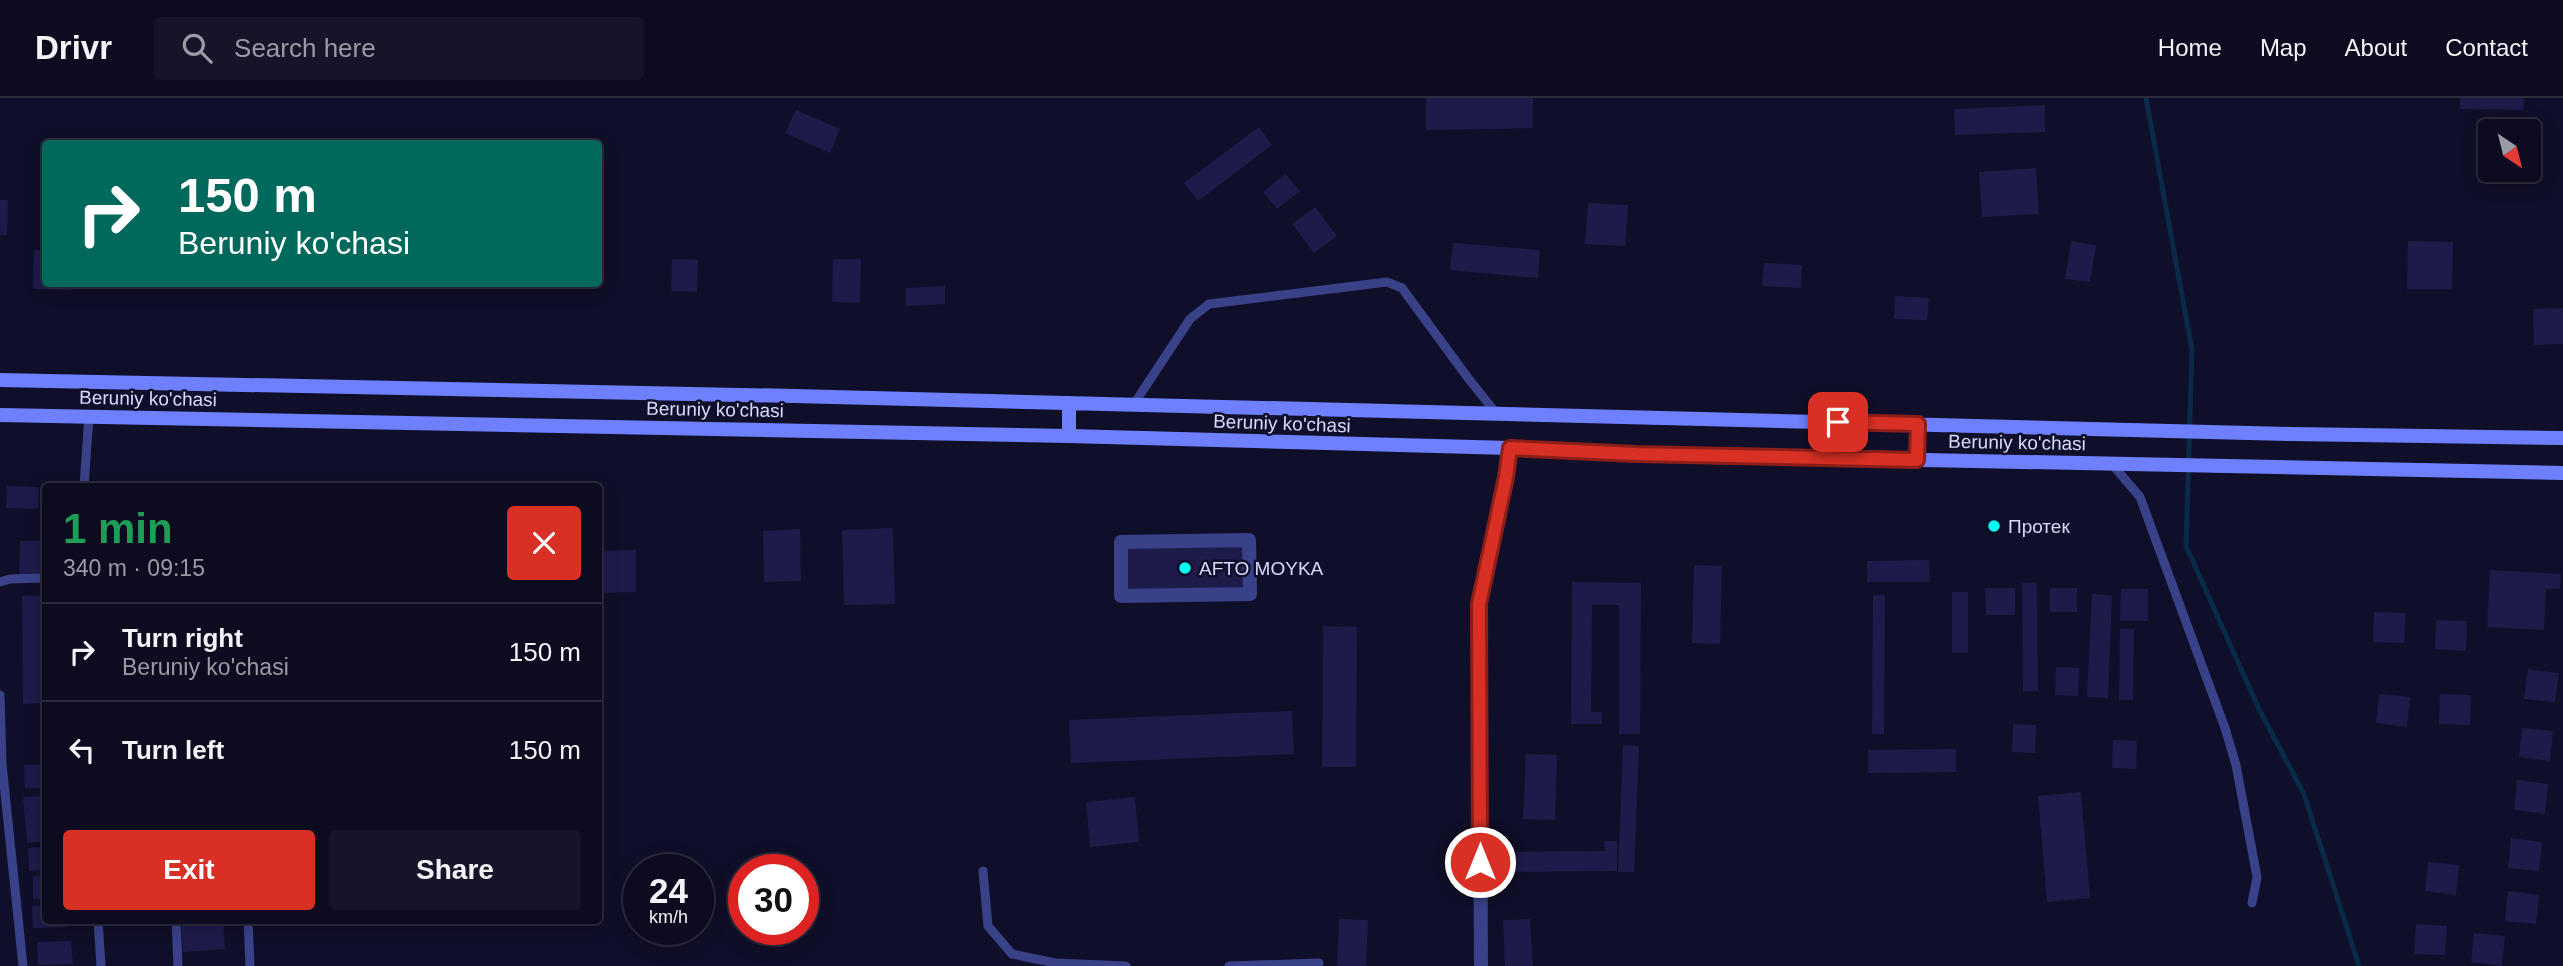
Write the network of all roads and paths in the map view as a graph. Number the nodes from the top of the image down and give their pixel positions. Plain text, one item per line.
1 (0, 380) edge
2 (1069, 403) junction
3 (1134, 404) junction
4 (1496, 413) junction
5 (0, 415) edge
6 (89, 416) junction
7 (1918, 424) junction
8 (1069, 436) junction
9 (2563, 438) edge
10 (1510, 448) junction
11 (1917, 460) junction
12 (2111, 463) junction
13 (2563, 473) edge
14 (84, 483) edge
15 (42, 578) edge
16 (0, 582) edge
17 (1250, 594) joint
18 (0, 695) edge
19 (982, 871) dead end
20 (2252, 903) dead end
21 (98, 924) edge
22 (176, 924) edge
23 (248, 924) edge
24 (1319, 963) dead end
25 (23, 966) edge
26 (101, 966) edge
27 (178, 966) edge
28 (250, 966) edge
29 (1126, 966) edge
30 (1229, 966) edge
31 (1481, 966) edge

1 - 2 main road, Beruniy ko'chasi
2 - 3 main road, Beruniy ko'chasi
2 - 8 main road
3 - 4 main road, Beruniy ko'chasi
3 - 4 lane
4 - 7 main road, Beruniy ko'chasi
5 - 6 main road, Beruniy ko'chasi
6 - 8 main road, Beruniy ko'chasi
6 - 14 lane
7 - 9 main road, Beruniy ko'chasi
7 - 11 main road
8 - 10 main road, Beruniy ko'chasi
10 - 11 main road, Beruniy ko'chasi
10 - 31 street
11 - 12 main road, Beruniy ko'chasi
12 - 13 main road, Beruniy ko'chasi
12 - 20 lane
15 - 16 lane
17 - 17 street
18 - 25 lane
19 - 29 lane
21 - 26 lane
22 - 27 lane
23 - 28 lane
24 - 30 lane

